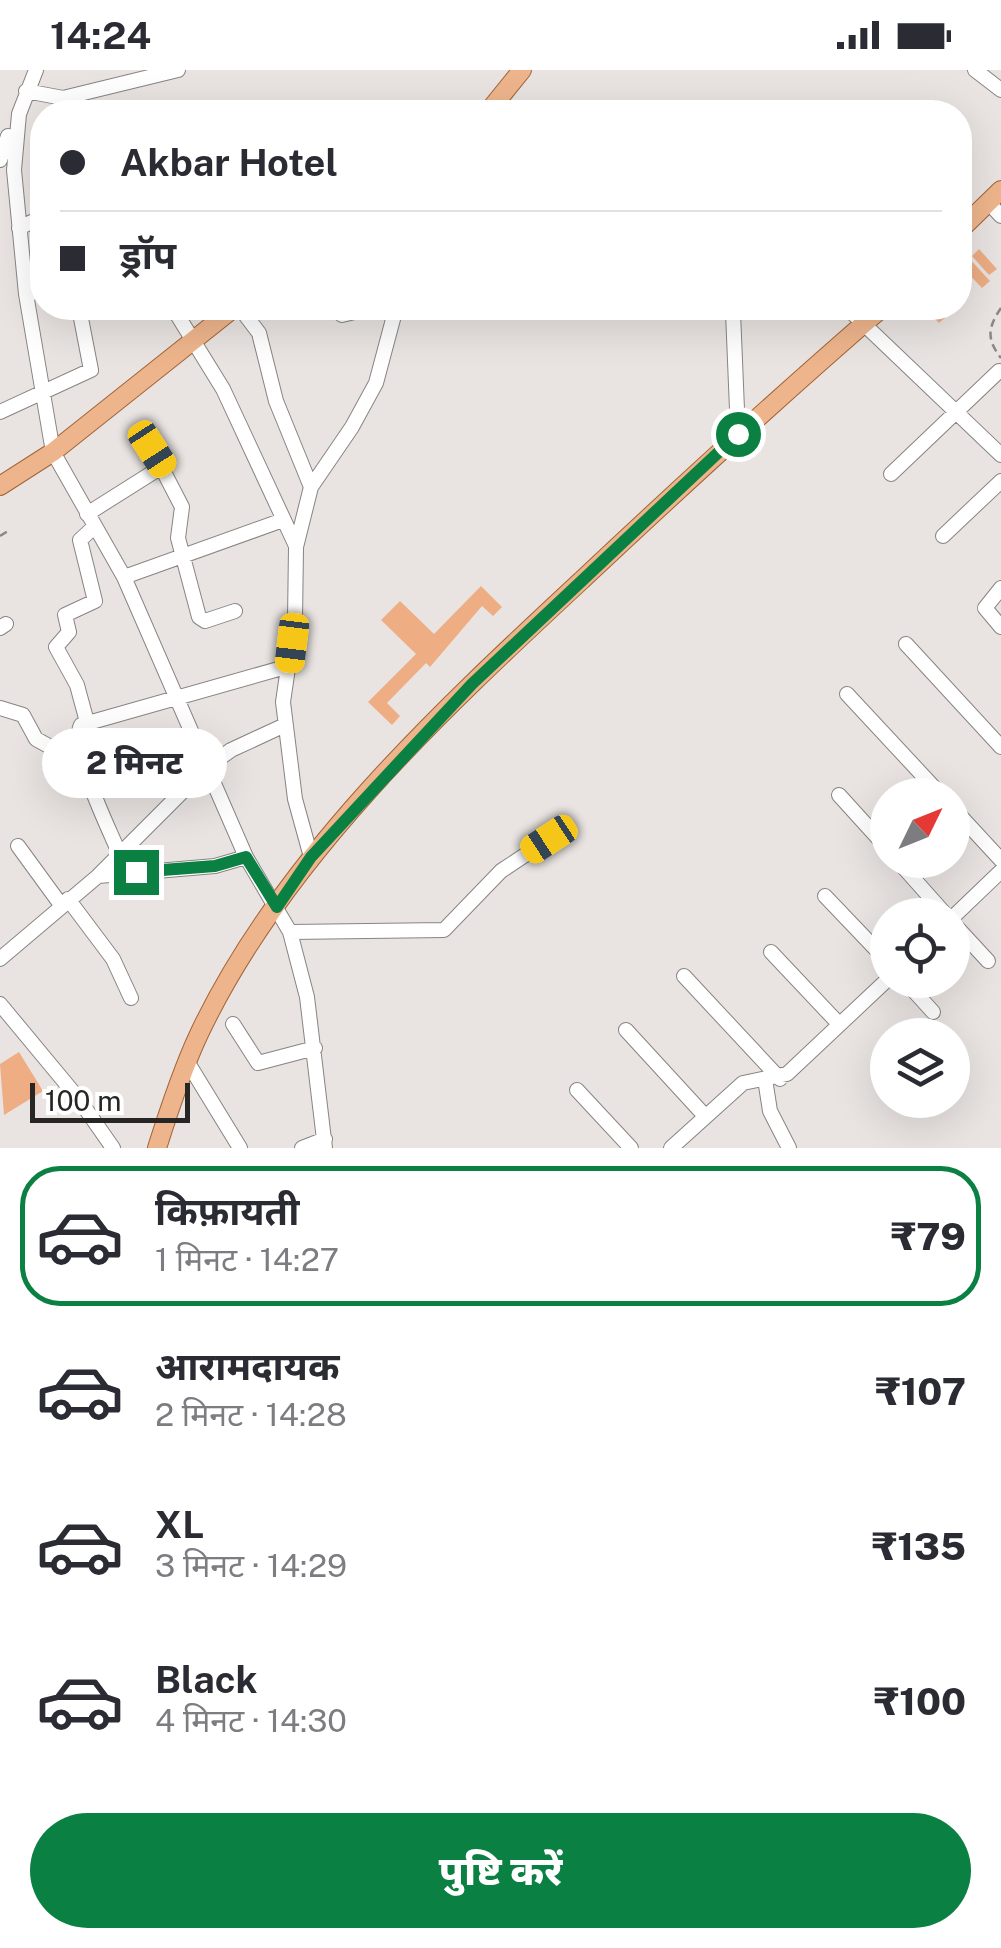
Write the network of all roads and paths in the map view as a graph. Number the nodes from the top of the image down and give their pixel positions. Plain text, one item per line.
1 (36, 70) edge
2 (178, 70) edge
3 (522, 70) edge
4 (975, 70) edge
5 (1001, 90) edge
6 (26, 92) junction
7 (498, 100) edge
8 (10, 125) edge
9 (0, 160) edge
10 (994, 196) edge
11 (1001, 216) edge
12 (972, 218) edge
13 (30, 223) edge
14 (19, 228) junction
15 (30, 293) edge
16 (26, 294) junction
17 (1001, 308) edge
18 (30, 318) edge
19 (30, 320) edge
20 (82, 320) edge
21 (182, 320) edge
22 (221, 320) edge
23 (248, 320) edge
24 (392, 320) edge
25 (732, 320) edge
26 (866, 321) joint
27 (196, 339) junction
28 (1000, 365) edge
29 (43, 395) junction
30 (957, 411) junction
31 (0, 412) edge
32 (738, 434) junction
33 (152, 449) dead end
34 (53, 452) junction
35 (1001, 455) edge
36 (163, 466) junction
37 (891, 474) dead end
38 (1001, 480) edge
39 (0, 486) edge
40 (311, 487) junction
41 (90, 520) junction
42 (283, 520) junction
43 (8, 532) dead end
44 (0, 536) edge
45 (943, 536) dead end
46 (296, 547) junction
47 (182, 556) junction
48 (124, 577) junction
49 (1001, 588) edge
50 (235, 611) dead end
51 (1001, 627) edge
52 (906, 644) dead end
53 (289, 666) junction
54 (846, 694) dead end
55 (177, 696) junction
56 (0, 708) edge
57 (87, 722) junction
58 (285, 725) junction
59 (1001, 747) edge
60 (83, 765) junction
61 (205, 769) junction
62 (925, 778) edge
63 (838, 795) dead end
64 (970, 827) edge
65 (870, 830) edge
66 (549, 839) dead end
67 (18, 846) dead end
68 (119, 852) junction
69 (246, 857) junction
70 (311, 857) junction
71 (1001, 860) edge
72 (1001, 871) edge
73 (98, 876) junction
74 (913, 878) edge
75 (826, 896) dead end
76 (932, 898) edge
77 (970, 900) edge
78 (65, 902) junction
79 (277, 907) junction
80 (290, 932) junction
81 (970, 941) edge
82 (870, 943) edge
83 (771, 952) dead end
84 (0, 959) edge
85 (988, 961) dead end
86 (684, 976) dead end
87 (870, 996) edge
88 (131, 998) dead end
89 (921, 998) edge
90 (0, 1004) edge
91 (934, 1012) dead end
92 (232, 1024) dead end
93 (839, 1024) junction
94 (626, 1030) dead end
95 (315, 1048) junction
96 (188, 1063) junction
97 (773, 1079) junction
98 (577, 1090) dead end
99 (705, 1116) junction
100 (325, 1144) edge
101 (113, 1148) edge
102 (156, 1148) edge
103 (240, 1148) edge
104 (302, 1148) edge
105 (632, 1148) edge
106 (671, 1148) edge
107 (790, 1148) edge

1 - 6 street
2 - 6 street
3 - 7 main road
4 - 5 street
6 - 8 street
8 - 9 street
8 - 14 street
10 - 11 street
10 - 12 main road
13 - 14 street
14 - 16 street
15 - 16 street
16 - 18 street
17 - 28 path
19 - 29 street
20 - 29 street
21 - 27 street
22 - 27 main road
23 - 40 street
24 - 40 street
25 - 32 street
26 - 30 street
26 - 32 main road
27 - 34 main road
27 - 42 street
28 - 30 street
29 - 31 street
29 - 34 street
30 - 35 street
30 - 37 street
32 - 70 main road
33 - 36 street
34 - 39 main road
34 - 41 street
36 - 41 street
36 - 47 street
38 - 45 street
40 - 46 street
41 - 48 street
41 - 57 street
42 - 46 street
42 - 47 street
43 - 44 path
46 - 53 street
47 - 48 street
47 - 50 street
48 - 55 street
49 - 51 street
52 - 59 street
53 - 55 street
53 - 58 street
54 - 62 street
55 - 57 street
55 - 61 street
56 - 60 street
57 - 60 street
58 - 61 street
58 - 70 street
60 - 68 street
61 - 68 street
61 - 69 street
63 - 65 street
64 - 71 street
66 - 80 street
67 - 78 street
68 - 73 street
69 - 73 street
69 - 79 street
70 - 79 main road
72 - 77 street
73 - 78 street
74 - 76 street
75 - 82 street
78 - 84 street
78 - 88 street
79 - 80 street
79 - 96 main road
80 - 95 street
81 - 85 street
83 - 93 street
86 - 97 street
87 - 93 street
89 - 91 street
90 - 101 street
92 - 95 street
93 - 97 street
94 - 99 street
95 - 100 street
96 - 102 main road
96 - 103 street
97 - 99 street
97 - 107 street
98 - 105 street
99 - 106 street
100 - 104 street

